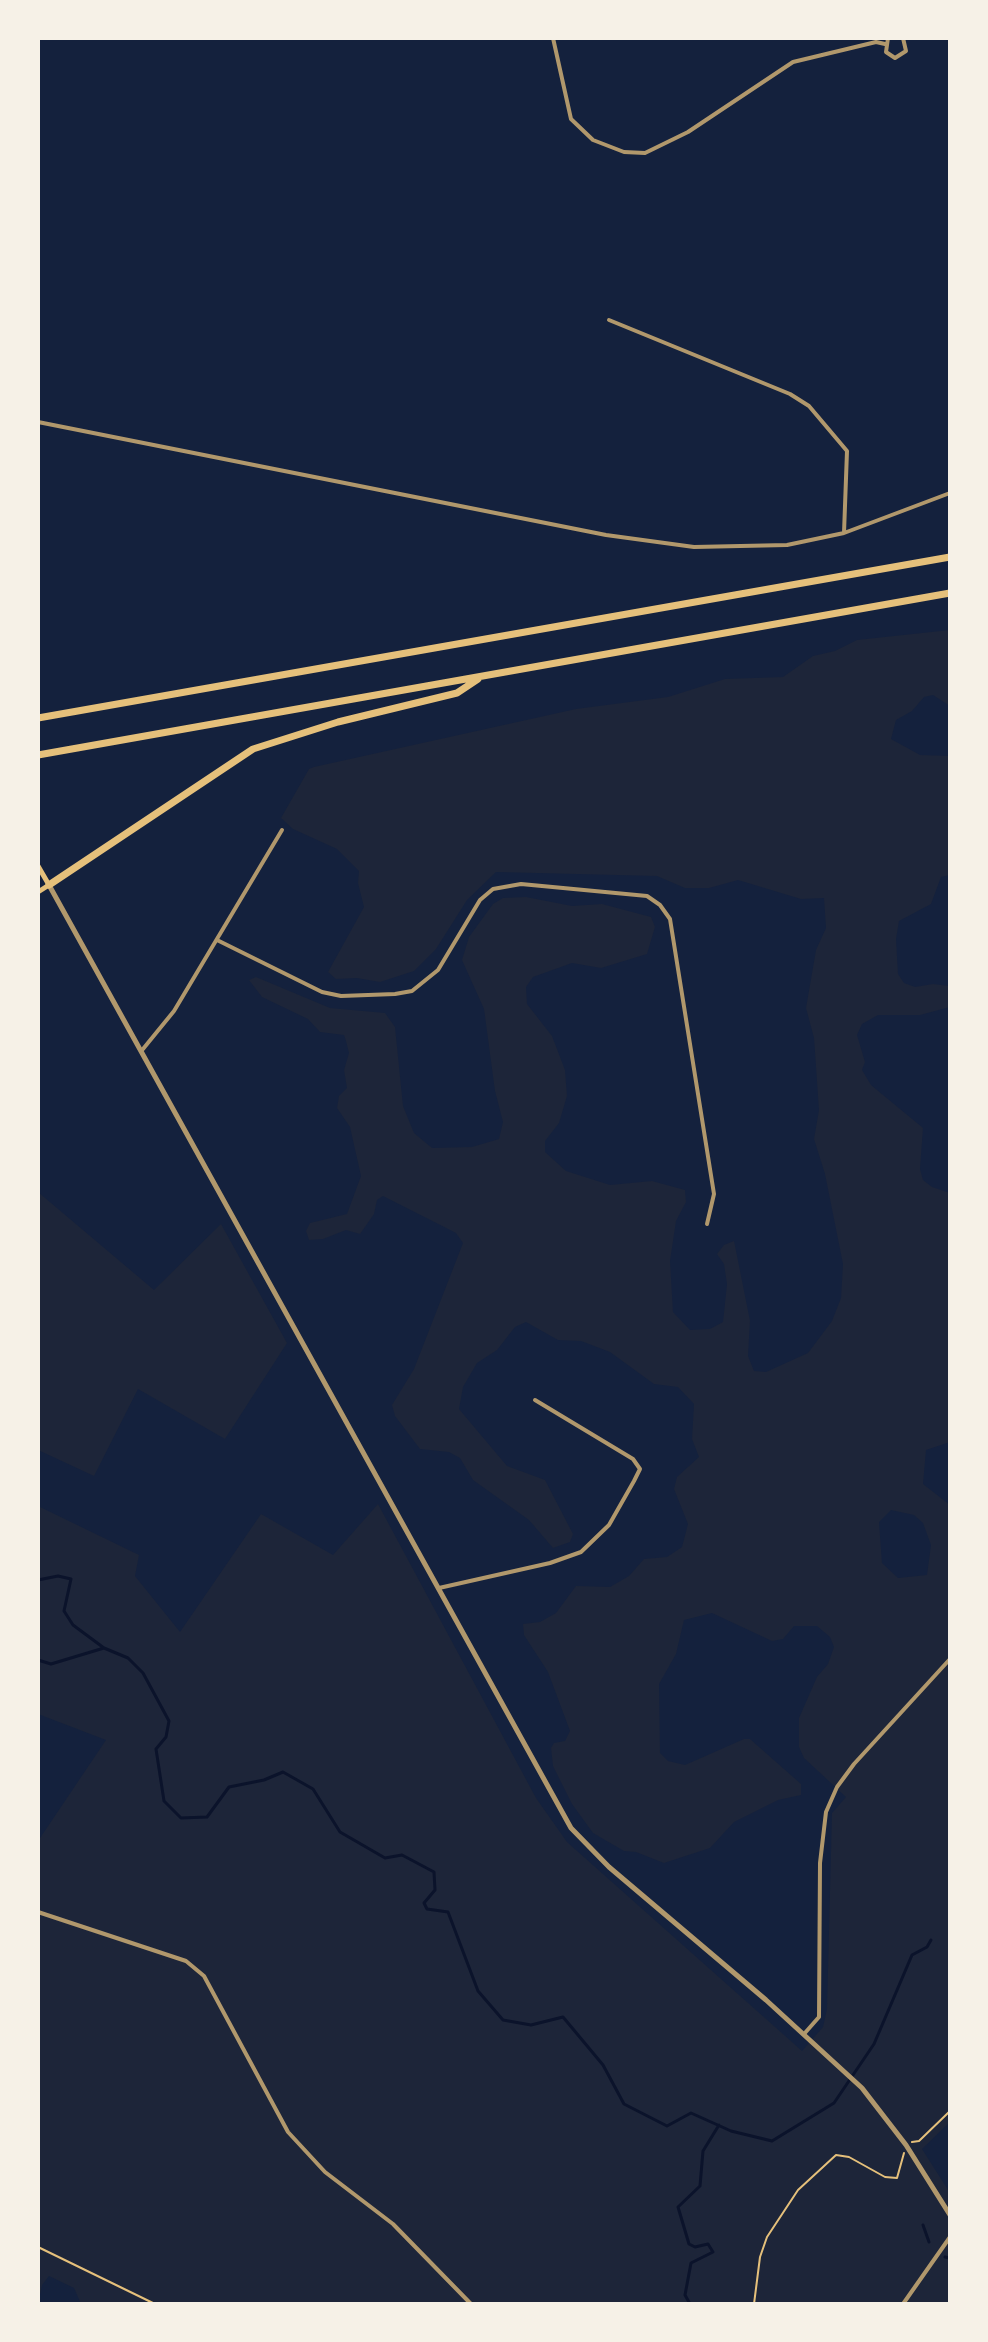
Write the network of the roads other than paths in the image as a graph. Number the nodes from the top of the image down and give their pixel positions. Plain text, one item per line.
1 (553, 38) edge
2 (888, 38) edge
3 (903, 38) edge
4 (885, 44) junction
5 (609, 320) dead end
6 (38, 422) edge
7 (950, 493) edge
8 (844, 533) junction
9 (950, 557) edge
10 (950, 593) edge
11 (484, 676) junction
12 (38, 718) edge
13 (38, 755) edge
14 (282, 830) dead end
15 (38, 866) edge
16 (49, 885) junction
17 (38, 892) edge
18 (217, 940) junction
19 (143, 1049) junction
20 (707, 1224) dead end
21 (535, 1400) dead end
22 (436, 1589) junction
23 (950, 1659) edge
24 (38, 1912) edge
25 (804, 2034) junction
26 (950, 2215) edge
27 (950, 2237) edge
28 (471, 2304) edge
29 (903, 2304) edge

1 - 4 street
2 - 4 street
3 - 4 street
5 - 8 street
6 - 8 street
7 - 8 street
9 - 12 highway
10 - 11 highway
11 - 13 highway
11 - 16 highway
14 - 18 street
15 - 16 main road
16 - 17 main road
16 - 19 street
18 - 19 street
18 - 20 street
19 - 22 street
21 - 22 street
22 - 25 street
23 - 25 street
24 - 28 street
25 - 26 street
27 - 29 street

